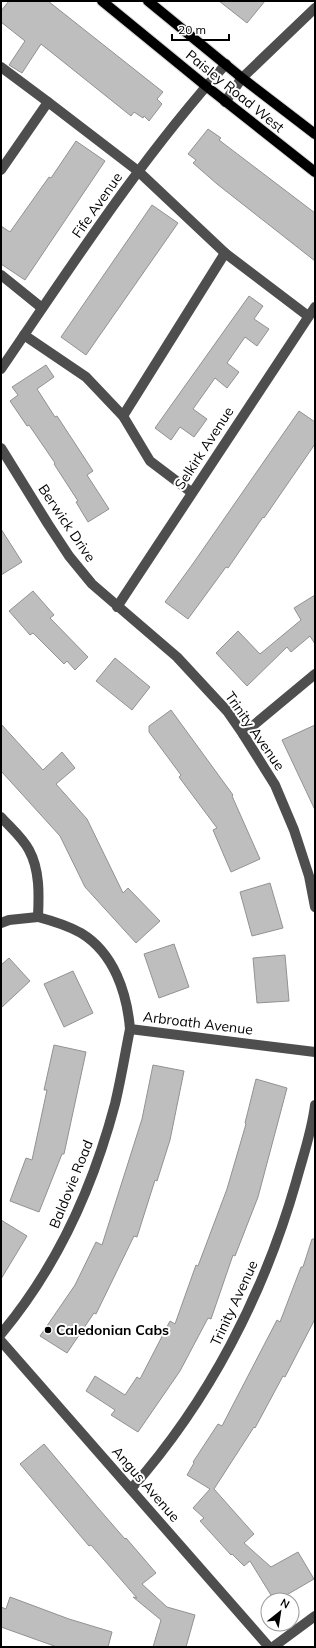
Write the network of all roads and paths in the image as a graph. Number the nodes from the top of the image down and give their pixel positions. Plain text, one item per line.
1 (102, 1) edge
2 (148, 1) edge
3 (315, 8) edge
4 (226, 64) junction
5 (1, 68) edge
6 (242, 78) junction
7 (206, 86) junction
8 (48, 102) junction
9 (225, 102) junction
10 (315, 134) edge
11 (1, 170) edge
12 (138, 171) junction
13 (315, 172) edge
14 (225, 253) junction
15 (1, 275) edge
16 (315, 307) edge
17 (42, 308) junction
18 (308, 316) junction
19 (24, 335) junction
20 (1, 369) edge
21 (123, 416) junction
22 (1, 448) edge
23 (191, 492) junction
24 (117, 607) junction
25 (315, 674) edge
26 (243, 734) junction
27 (1, 817) edge
28 (315, 907) edge
29 (38, 917) junction
30 (1, 923) edge
31 (130, 1029) junction
32 (315, 1052) edge
33 (315, 1105) edge
34 (1, 1334) edge
35 (1, 1341) edge
36 (132, 1489) junction
37 (315, 1616) edge
38 (269, 1647) edge
39 (273, 1647) edge

1 - 7 main road, Paisley Road West
2 - 4 main road, Paisley Road West
3 - 6 street
4 - 6 main road, Paisley Road West
4 - 7 street, Fife Avenue
5 - 8 street
6 - 9 street
6 - 10 main road, Paisley Road West
7 - 9 main road, Paisley Road West
7 - 12 street, Fife Avenue
8 - 11 street
8 - 12 street
9 - 13 main road, Paisley Road West
12 - 14 street
12 - 17 street, Fife Avenue
14 - 18 street
14 - 21 street
15 - 17 street
16 - 18 street, Selkirk Avenue
17 - 19 street, Fife Avenue
18 - 23 street, Selkirk Avenue
19 - 20 street, Fife Avenue
19 - 21 street
21 - 23 street
22 - 24 street, Berwick Drive
23 - 24 street, Selkirk Avenue
24 - 26 street, Trinity Avenue
25 - 26 street
26 - 28 street, Trinity Avenue
27 - 29 street
29 - 30 street
29 - 31 street, Arbroath Avenue
31 - 32 street, Arbroath Avenue
31 - 34 street, Baldovie Road
33 - 36 street, Trinity Avenue
35 - 36 street, Angus Avenue
36 - 38 street, Angus Avenue
37 - 39 street

